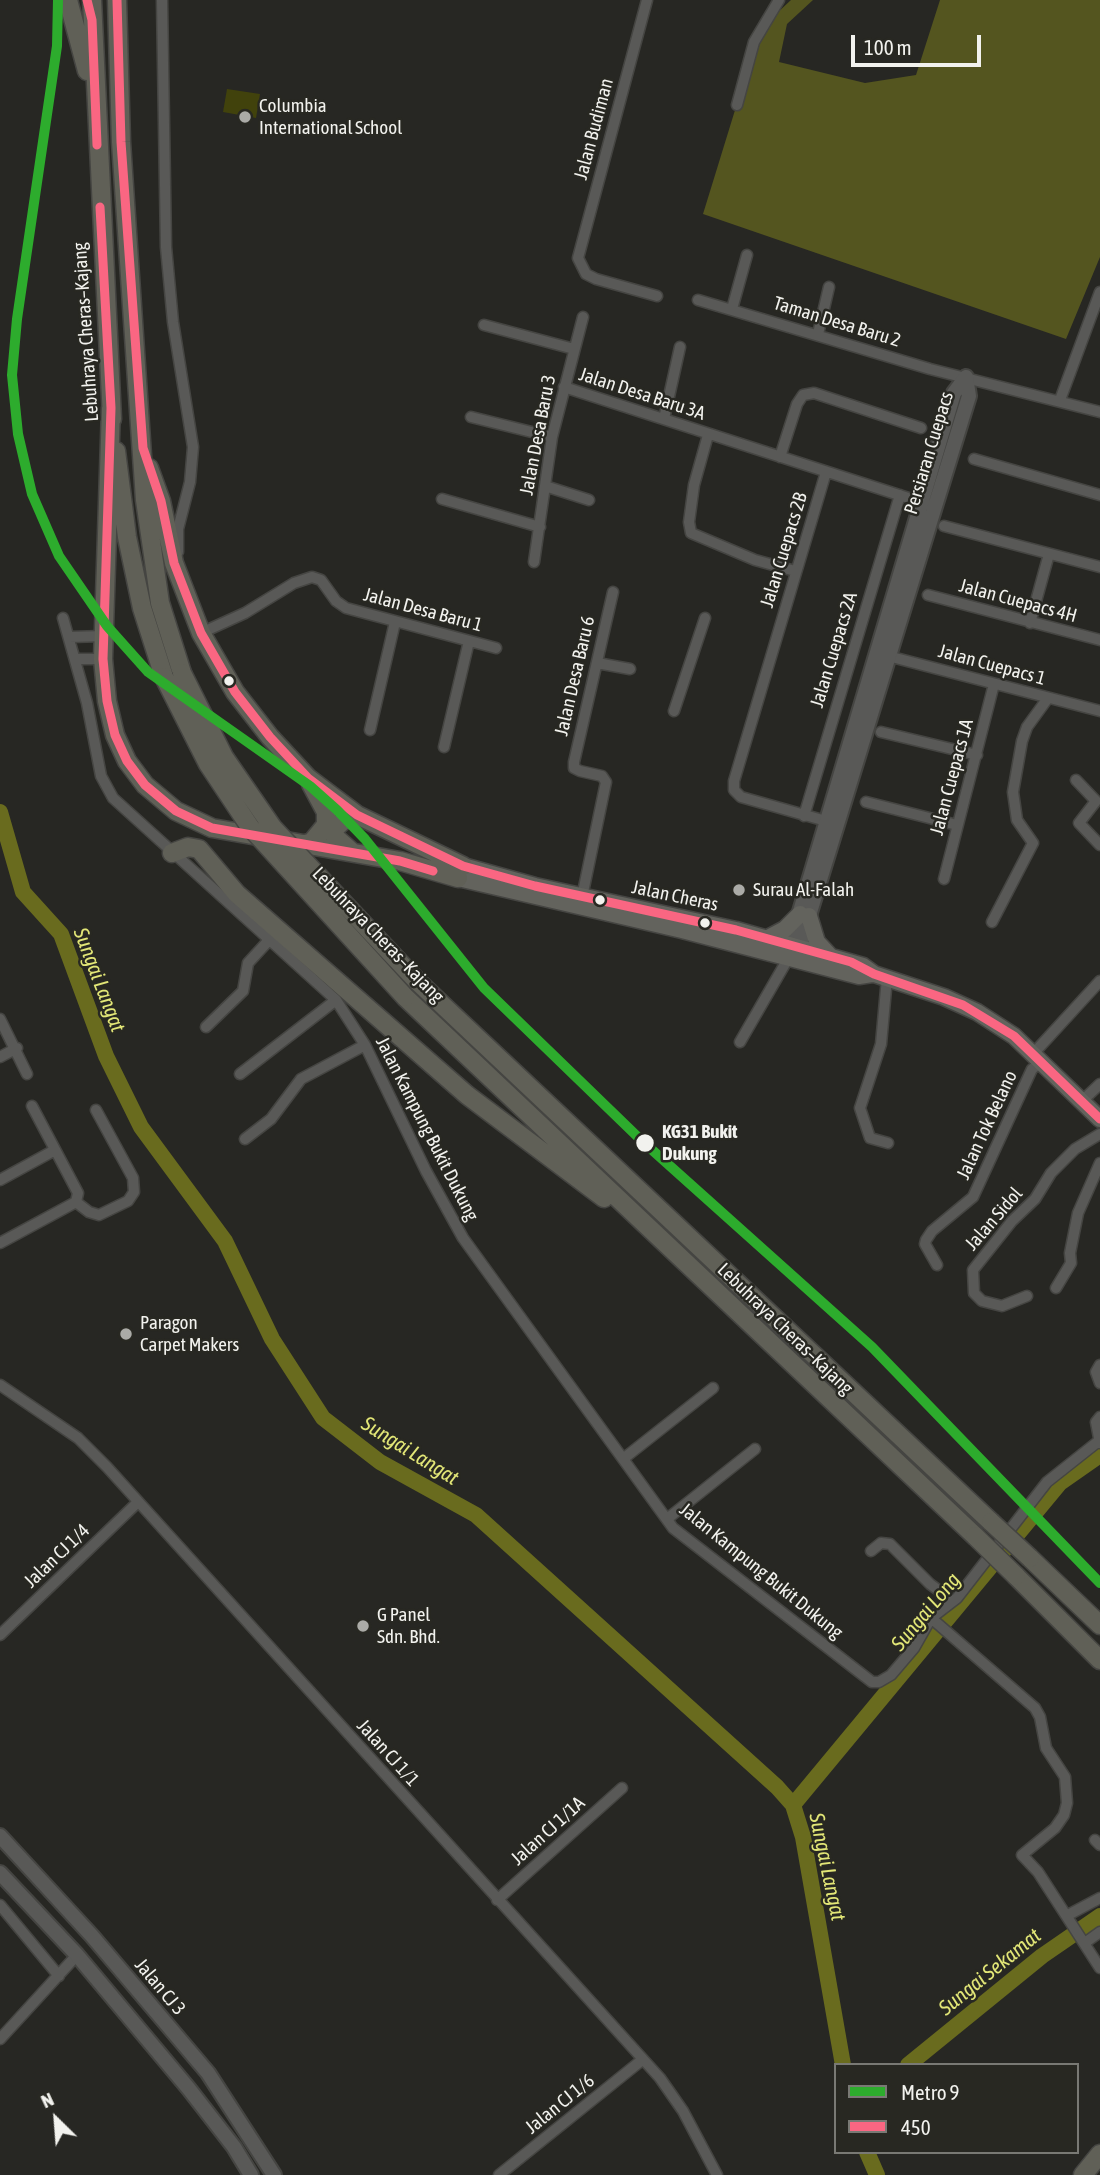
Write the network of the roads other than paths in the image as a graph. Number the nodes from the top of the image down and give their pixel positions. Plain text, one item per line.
1 (68, 0) edge
2 (89, 0) edge
3 (117, 0) edge
4 (129, 0) edge
5 (162, 0) edge
6 (647, 0) edge
7 (779, 0) edge
8 (94, 94) junction
9 (737, 105) dead end
10 (125, 220) junction
11 (747, 255) dead end
12 (829, 287) dead end
13 (1100, 292) edge
14 (657, 296) dead end
15 (698, 300) dead end
16 (732, 309) junction
17 (583, 317) dead end
18 (484, 325) dead end
19 (818, 334) junction
20 (680, 347) dead end
21 (573, 349) junction
22 (966, 377) junction
23 (564, 387) junction
24 (1060, 400) junction
25 (111, 408) junction
26 (1100, 412) edge
27 (471, 417) dead end
28 (664, 419) junction
29 (921, 428) dead end
30 (708, 435) junction
31 (552, 437) junction
32 (143, 448) junction
33 (780, 457) junction
34 (974, 459) dead end
35 (826, 472) junction
36 (545, 486) junction
37 (900, 495) junction
38 (1100, 495) edge
39 (442, 499) dead end
40 (589, 500) dead end
41 (927, 504) junction
42 (944, 526) dead end
43 (540, 527) junction
44 (1049, 554) junction
45 (534, 562) dead end
46 (1100, 567) edge
47 (794, 571) junction
48 (181, 585) junction
49 (613, 592) dead end
50 (928, 595) dead end
51 (63, 618) dead end
52 (705, 618) dead end
53 (395, 622) junction
54 (1030, 622) junction
55 (201, 633) junction
56 (104, 636) junction
57 (70, 637) junction
58 (469, 640) junction
59 (1100, 640) edge
60 (496, 648) dead end
61 (882, 654) junction
62 (76, 659) junction
63 (103, 659) junction
64 (597, 663) junction
65 (630, 669) dead end
66 (994, 684) junction
67 (1048, 698) junction
68 (1100, 711) edge
69 (674, 712) dead end
70 (370, 730) dead end
71 (881, 732) dead end
72 (444, 747) dead end
73 (977, 755) junction
74 (308, 778) junction
75 (1076, 780) dead end
76 (866, 802) dead end
77 (357, 815) junction
78 (804, 816) junction
79 (826, 821) junction
80 (957, 825) junction
81 (1100, 845) edge
82 (299, 846) junction
83 (352, 852) junction
84 (172, 853) junction
85 (461, 872) junction
86 (944, 878) dead end
87 (582, 897) junction
88 (804, 915) junction
89 (992, 922) dead end
90 (270, 939) junction
91 (766, 939) junction
92 (793, 950) junction
93 (831, 957) junction
94 (881, 976) junction
95 (1100, 981) edge
96 (337, 1000) junction
97 (0, 1019) edge
98 (206, 1027) dead end
99 (740, 1042) dead end
100 (365, 1045) junction
101 (17, 1048) junction
102 (0, 1057) edge
103 (1037, 1058) junction
104 (27, 1074) dead end
105 (240, 1074) dead end
106 (1100, 1084) edge
107 (1082, 1101) junction
108 (32, 1106) dead end
109 (96, 1110) dead end
110 (1100, 1119) edge
111 (1100, 1133) edge
112 (245, 1139) dead end
113 (888, 1143) dead end
114 (55, 1150) junction
115 (1100, 1163) edge
116 (0, 1180) edge
117 (76, 1202) junction
118 (0, 1243) edge
119 (671, 1249) junction
120 (937, 1265) dead end
121 (1056, 1288) dead end
122 (1027, 1296) dead end
123 (1100, 1360) edge
124 (1100, 1383) edge
125 (0, 1385) edge
126 (713, 1388) dead end
127 (1100, 1417) edge
128 (1100, 1441) edge
129 (755, 1449) dead end
130 (623, 1459) junction
131 (138, 1502) junction
132 (667, 1519) junction
133 (871, 1551) dead end
134 (953, 1601) junction
135 (934, 1620) junction
136 (1100, 1625) edge
137 (0, 1635) edge
138 (1094, 1654) edge
139 (1100, 1668) edge
140 (622, 1788) dead end
141 (0, 1836) edge
142 (0, 1872) edge
143 (1100, 1898) edge
144 (497, 1900) junction
145 (0, 1905) edge
146 (1070, 1917) junction
147 (1100, 1932) edge
148 (1086, 1942) junction
149 (76, 1955) junction
150 (1100, 1968) edge
151 (59, 1976) junction
152 (0, 2039) edge
153 (642, 2060) junction
154 (1100, 2154) edge
155 (251, 2175) edge
156 (274, 2175) edge
157 (499, 2175) edge
158 (717, 2175) edge
159 (1083, 2175) edge

1 - 8 highway
2 - 8 highway, Lebuhraya Cheras–Kajang
3 - 10 highway, Lebuhraya Cheras–Kajang
4 - 10 highway
5 - 48 street
6 - 14 street, Jalan Budiman
7 - 9 street
8 - 25 highway, Lebuhraya Cheras–Kajang
10 - 32 highway, Lebuhraya Cheras–Kajang
11 - 16 street
12 - 19 street
13 - 24 street
15 - 16 street, Taman Desa Baru 2
16 - 19 street, Taman Desa Baru 2
17 - 21 street, Jalan Desa Baru 3
18 - 21 street
19 - 22 street, Taman Desa Baru 2
20 - 28 street
21 - 23 street, Jalan Desa Baru 3
22 - 24 street, Taman Desa Baru 2
22 - 41 street, Persiaran Cuepacs
23 - 28 street, Jalan Desa Baru 3A
23 - 31 street, Jalan Desa Baru 3
24 - 26 street, Taman Desa Baru 2
25 - 56 highway
25 - 119 highway, Lebuhraya Cheras–Kajang, bridge
27 - 31 street
28 - 30 street, Jalan Desa Baru 3A
29 - 33 street
30 - 33 street, Jalan Desa Baru 3A
30 - 47 street
31 - 36 street, Jalan Desa Baru 3
32 - 48 highway
32 - 136 highway, Lebuhraya Cheras–Kajang, bridge
33 - 35 street, Jalan Desa Baru 3A
34 - 38 street
35 - 37 street, Jalan Desa Baru 3A
35 - 47 street, Jalan Cuepacs 2B
36 - 40 street
36 - 43 street, Jalan Desa Baru 3
37 - 41 street, Jalan Desa Baru 3A
37 - 78 street, Jalan Cuepacs 2A
39 - 43 street
41 - 61 street, Persiaran Cuepacs
42 - 44 street
43 - 45 street, Jalan Desa Baru 3
44 - 46 street
44 - 54 street
47 - 78 street, Jalan Cuepacs 2B
48 - 55 highway
49 - 64 street, Jalan Desa Baru 6
50 - 54 street, Jalan Cuepacs 4H
51 - 57 street, Jalan Kampung Bukit Dukung
52 - 69 street
53 - 55 street, Jalan Desa Baru 1
53 - 58 street, Jalan Desa Baru 1
53 - 70 street
54 - 59 street, Jalan Cuepacs 4H
55 - 74 highway
56 - 57 street
56 - 63 highway
57 - 62 street, Jalan Kampung Bukit Dukung
58 - 60 street, Jalan Desa Baru 1
58 - 72 street
61 - 66 street, Jalan Cuepacs 1
61 - 79 street, Persiaran Cuepacs
61 - 88 street, Persiaran Cuepacs
62 - 63 street
62 - 84 street, Jalan Kampung Bukit Dukung
63 - 82 highway
64 - 65 street
64 - 87 street, Jalan Desa Baru 6
66 - 67 street, Jalan Cuepacs 1
66 - 73 street, Jalan Cuepacs 1A
67 - 68 street, Jalan Cuepacs 1
67 - 89 street
71 - 73 street
73 - 80 street, Jalan Cuepacs 1A
74 - 77 highway
74 - 82 highway
75 - 81 street
76 - 80 street
77 - 83 highway
77 - 85 highway
78 - 79 street
79 - 88 street, Persiaran Cuepacs
80 - 86 street, Jalan Cuepacs 1A
82 - 83 highway
83 - 85 highway
84 - 90 street, Jalan Kampung Bukit Dukung
84 - 119 highway
85 - 87 main road, Jalan Cheras
85 - 92 main road, Jalan Cheras
87 - 91 main road, Jalan Cheras
88 - 91 main road
88 - 92 street, Persiaran Cuepacs
88 - 93 main road
90 - 96 street, Jalan Kampung Bukit Dukung
90 - 98 street
91 - 92 main road, Jalan Cheras
92 - 93 main road, Jalan Cheras
92 - 94 main road, Jalan Cheras
92 - 99 street
93 - 94 main road, Jalan Cheras
94 - 103 main road, Jalan Cheras
94 - 113 street
95 - 103 street
96 - 100 street, Jalan Kampung Bukit Dukung
96 - 105 street
97 - 101 street
100 - 112 street
100 - 130 street, Jalan Kampung Bukit Dukung
101 - 102 street
101 - 104 street
103 - 107 main road, Jalan Cheras
103 - 120 street, Jalan Tok Belano
106 - 107 street
107 - 110 main road, Jalan Cheras
108 - 114 street
109 - 117 street
111 - 122 street, Jalan Sidol
114 - 116 street
114 - 117 street
115 - 121 street
117 - 118 street
119 - 138 highway, Lebuhraya Cheras–Kajang, bridge
123 - 124 street
125 - 131 street, Jalan CJ 1/1
126 - 130 street
127 - 128 street
128 - 134 street
129 - 132 street
130 - 132 street, Jalan Kampung Bukit Dukung
131 - 137 street, Jalan CJ 1/4
131 - 144 street, Jalan CJ 1/1
132 - 135 street, Jalan Kampung Bukit Dukung
133 - 134 street
134 - 135 street
135 - 146 street
138 - 139 highway, Lebuhraya Cheras–Kajang
140 - 144 street, Jalan CJ 1/1A
141 - 156 street, Jalan CJ 3
142 - 149 street
143 - 146 street
144 - 153 street, Jalan CJ 1/1
145 - 151 street
146 - 148 street
147 - 148 street
148 - 150 street
149 - 151 street
149 - 155 street
151 - 152 street
153 - 157 street, Jalan CJ 1/6
153 - 158 street, Jalan CJ 1/1
154 - 159 highway

